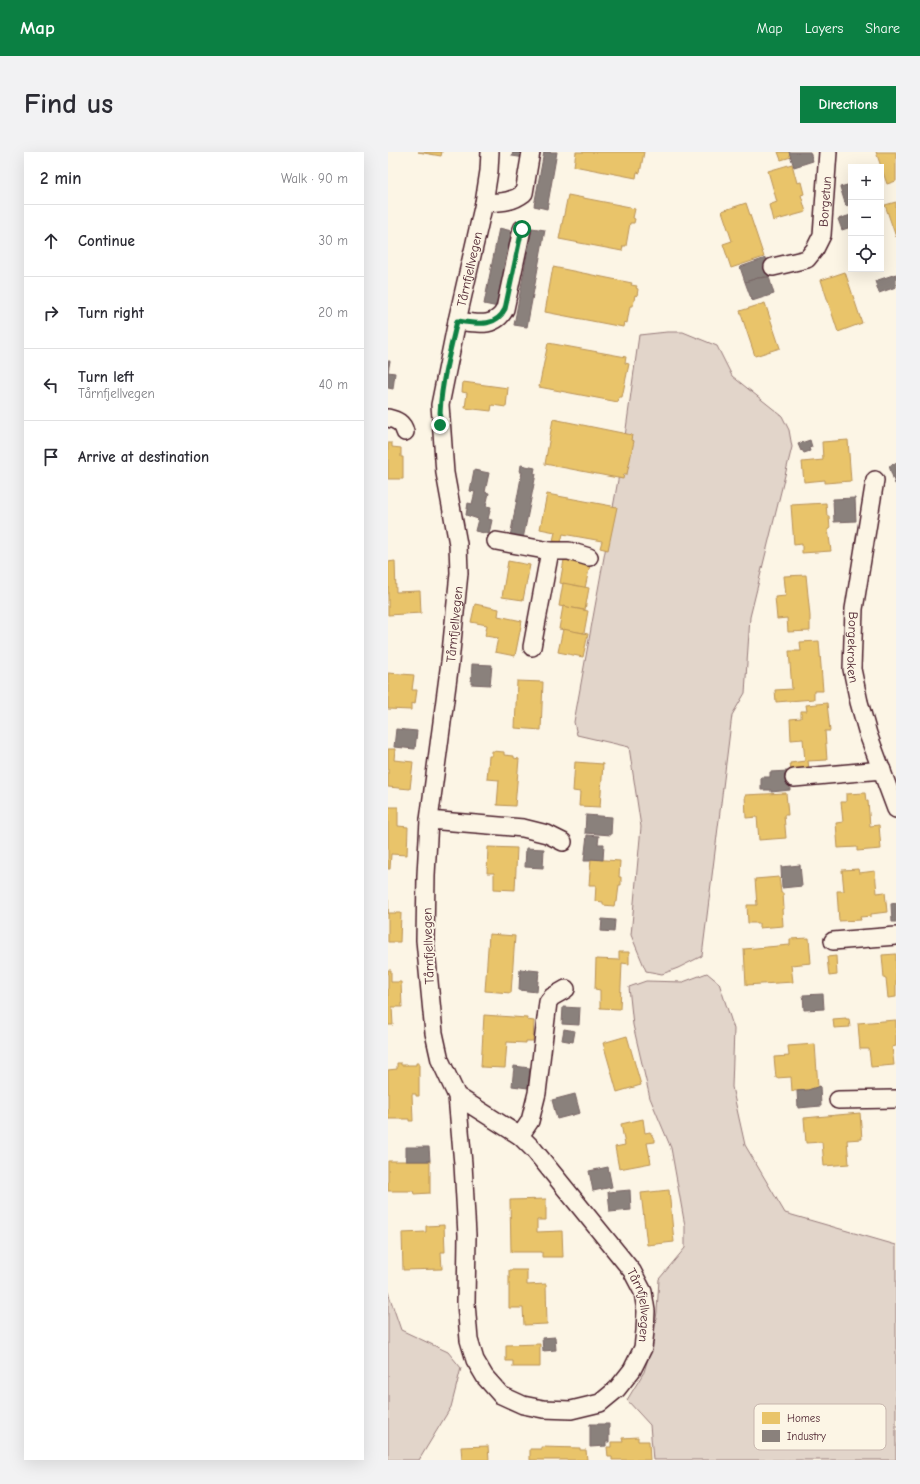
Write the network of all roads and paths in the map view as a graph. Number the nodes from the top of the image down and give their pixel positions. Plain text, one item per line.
1 (490, 152) edge
2 (531, 152) edge
3 (828, 152) edge
4 (484, 203) junction
5 (522, 229) dead end
6 (773, 267) dead end
7 (457, 321) junction
8 (388, 418) edge
9 (405, 432) dead end
10 (875, 480) dead end
11 (496, 541) dead end
12 (550, 551) junction
13 (589, 557) dead end
14 (532, 647) dead end
15 (882, 770) junction
16 (794, 778) dead end
17 (896, 808) edge
18 (430, 820) junction
19 (563, 842) dead end
20 (896, 936) edge
21 (833, 941) dead end
22 (566, 989) dead end
23 (457, 1096) junction
24 (896, 1099) edge
25 (838, 1100) dead end
26 (520, 1136) junction

1 - 4 street, Tårnfjellvegen
2 - 4 street
3 - 6 street, Borgetun
4 - 7 street, Tårnfjellvegen
5 - 7 street
7 - 18 street, Tårnfjellvegen
8 - 9 street
10 - 15 street, Borgekroken
11 - 12 street
12 - 13 street
12 - 14 street
15 - 16 street
15 - 17 street, Borgekroken
18 - 19 street
18 - 23 street, Tårnfjellvegen
20 - 21 street
22 - 26 street
23 - 26 street, Tårnfjellvegen
23 - 26 street, Tårnfjellvegen
24 - 25 street

